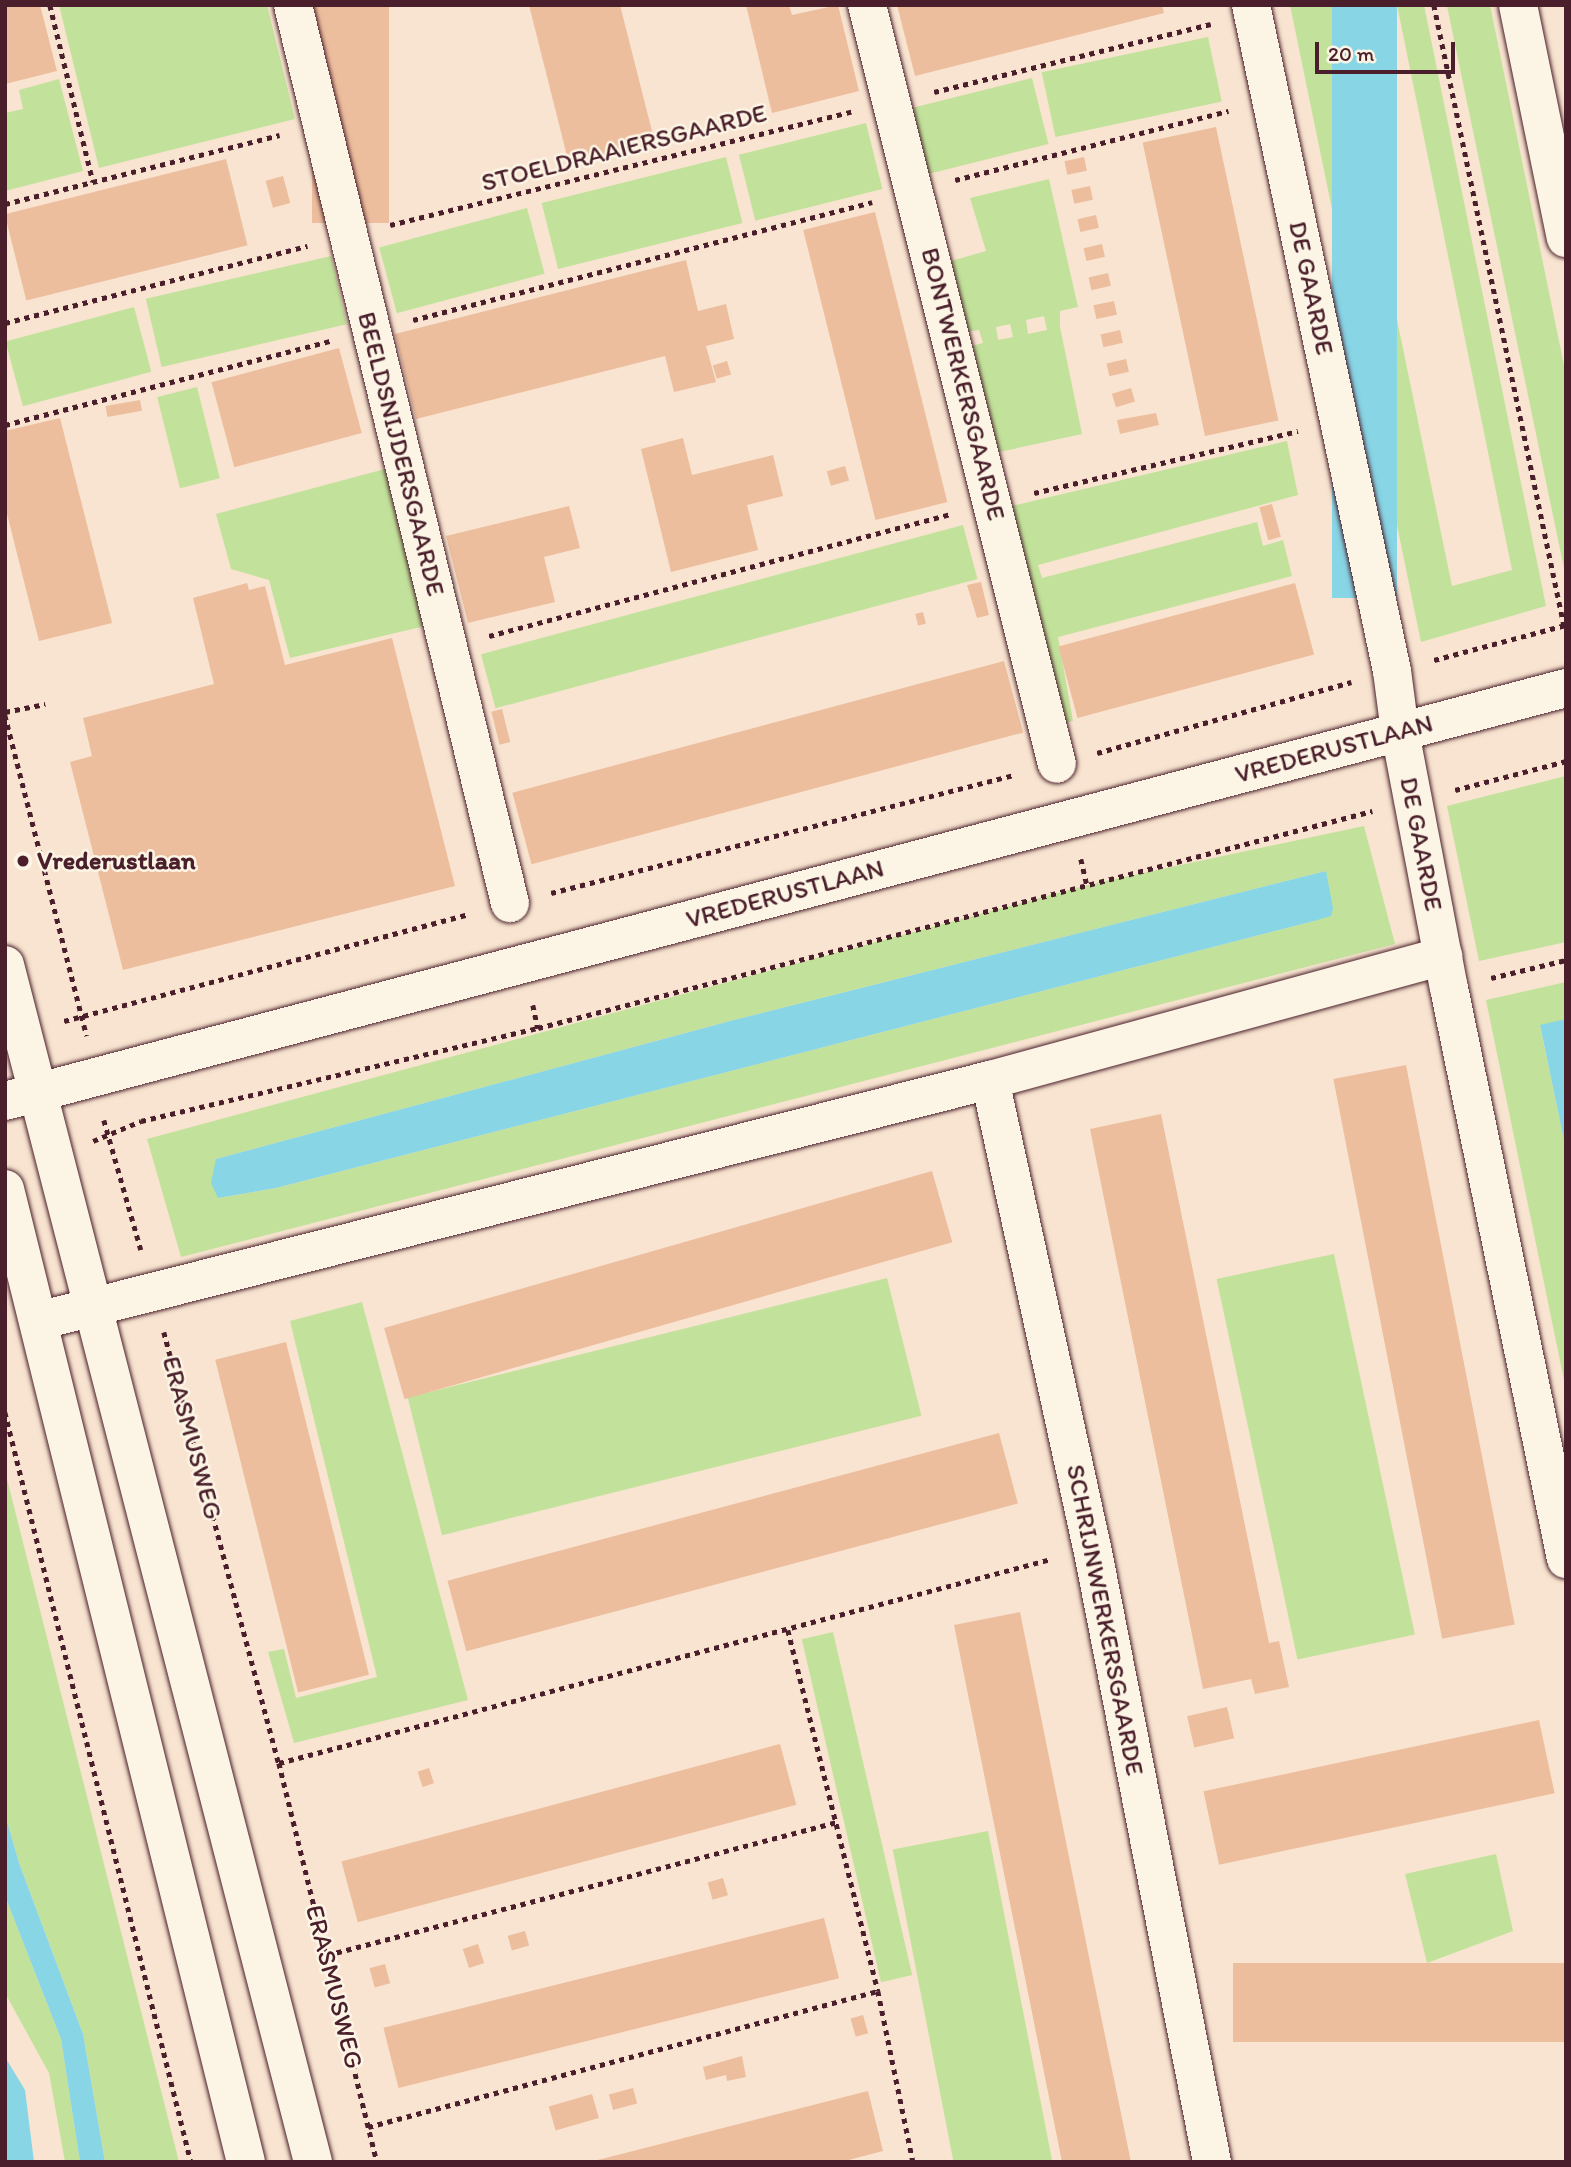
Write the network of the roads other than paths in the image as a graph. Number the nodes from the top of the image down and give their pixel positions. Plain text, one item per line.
1 (293, 5) edge
2 (867, 5) edge
3 (1518, 5) edge
4 (1252, 10) edge
5 (1566, 238) edge
6 (1566, 688) edge
7 (1400, 732) junction
8 (1057, 764) road end
9 (510, 903) road end
10 (5, 965) edge
11 (1446, 972) junction
12 (990, 1080) junction
13 (20, 1097) edge
14 (5, 1189) edge
15 (90, 1306) junction
16 (38, 1321) junction
17 (1566, 1559) edge
18 (246, 2162) edge
19 (313, 2162) edge
20 (1212, 2162) edge

1 - 9 street, BEELDSNIJDERSGAARDE
2 - 8 street, BONTWERKERSGAARDE
3 - 5 street
4 - 7 street, DE GAARDE
6 - 7 street, VREDERUSTLAAN
7 - 11 street, DE GAARDE
7 - 13 street, VREDERUSTLAAN
10 - 13 street
11 - 12 street
11 - 17 street, DE GAARDE
12 - 15 street
12 - 20 street, SCHRIJNWERKERSGAARDE
13 - 15 street
14 - 16 street
15 - 16 street
15 - 19 street
16 - 18 street

